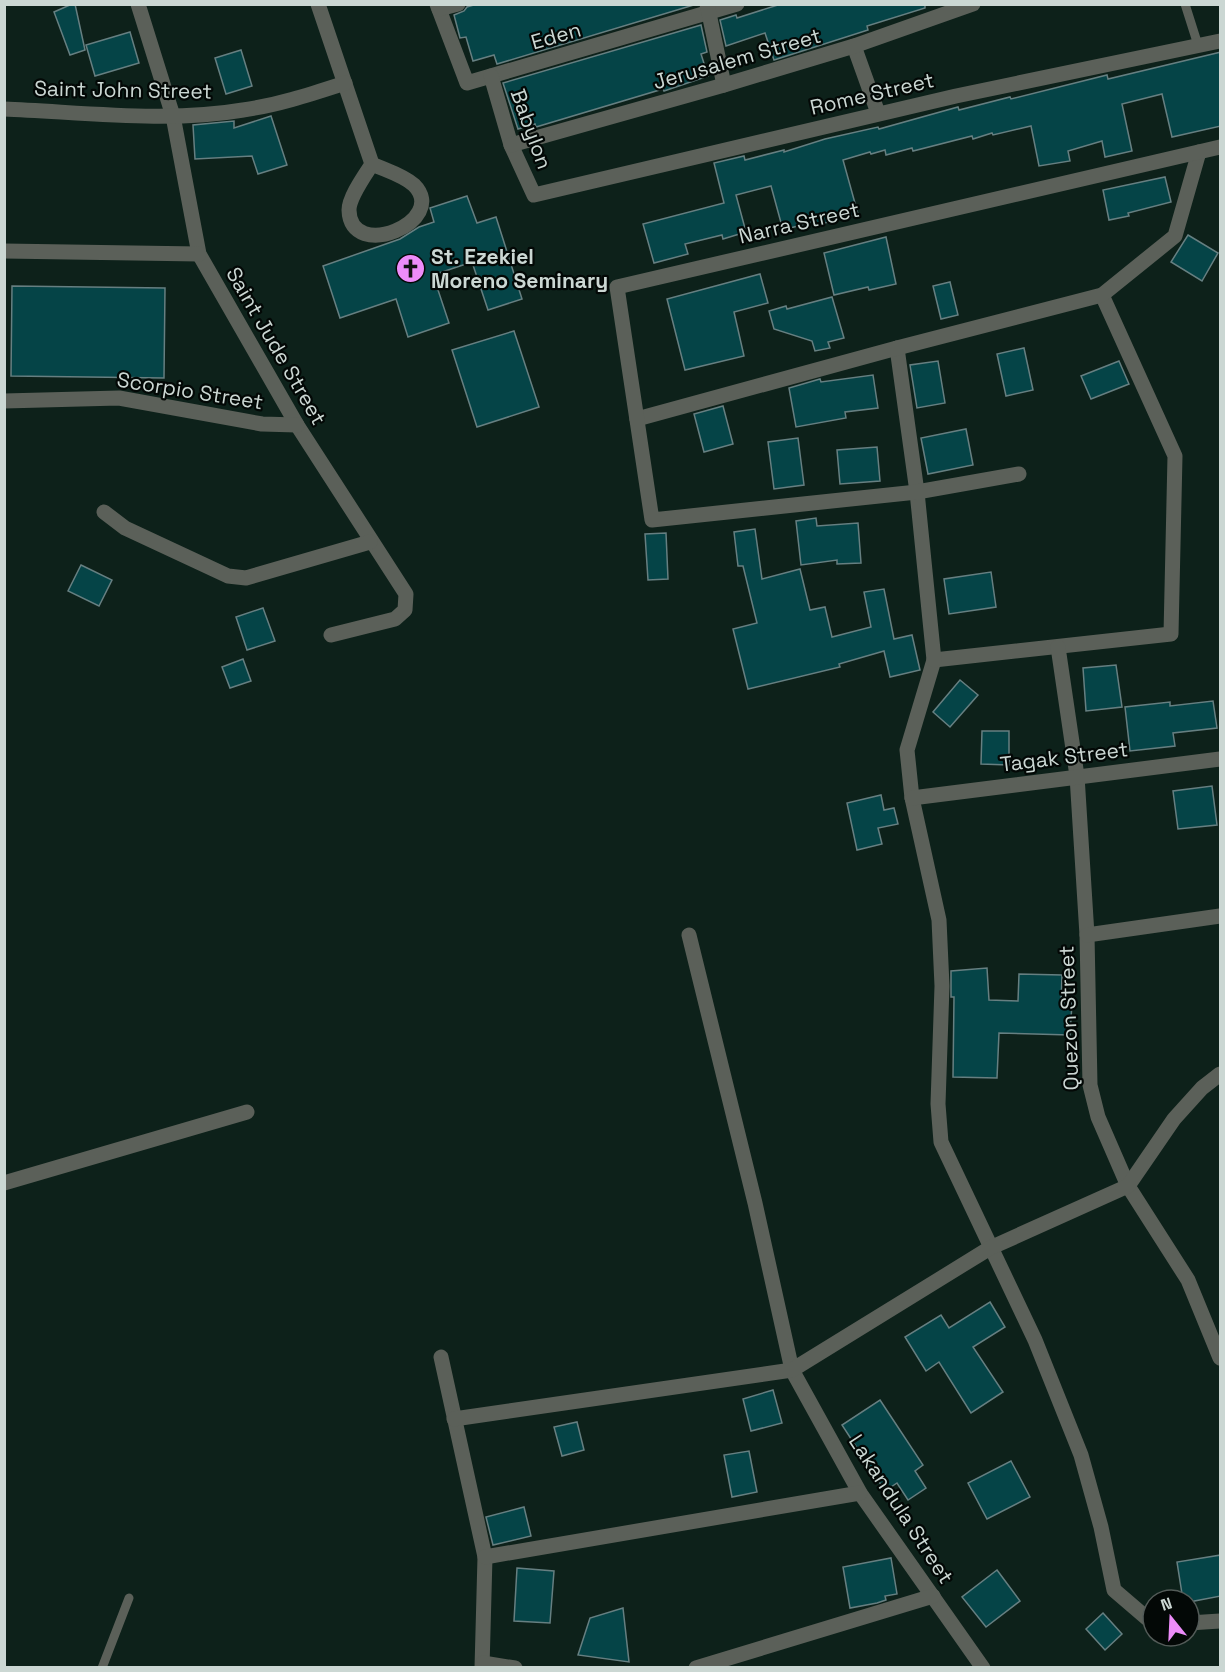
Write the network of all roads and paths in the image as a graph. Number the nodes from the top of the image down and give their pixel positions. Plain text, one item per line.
1 (138, 4) edge
2 (318, 4) edge
3 (458, 4) edge
4 (737, 4) edge
5 (973, 4) edge
6 (1185, 4) edge
7 (438, 7) edge
8 (707, 9) edge
9 (1221, 41) edge
10 (1198, 45) junction
11 (854, 46) junction
12 (491, 76) junction
13 (345, 83) junction
14 (724, 85) junction
15 (4, 109) edge
16 (879, 113) junction
17 (173, 116) junction
18 (511, 145) junction
19 (1221, 147) edge
20 (1199, 152) junction
21 (372, 164) junction
22 (534, 195) joint
23 (4, 251) edge
24 (200, 254) junction
25 (1102, 295) junction
26 (897, 348) junction
27 (4, 401) edge
28 (637, 419) junction
29 (297, 425) junction
30 (1019, 474) dead end
31 (917, 492) junction
32 (104, 512) dead end
33 (370, 542) junction
34 (331, 635) dead end
35 (1058, 646) junction
36 (934, 660) junction
37 (1221, 759) edge
38 (1077, 776) junction
39 (912, 798) junction
40 (1221, 916) edge
41 (689, 935) dead end
42 (1087, 935) junction
43 (1221, 1074) edge
44 (247, 1112) dead end
45 (4, 1183) edge
46 (1128, 1186) junction
47 (990, 1248) junction
48 (441, 1357) dead end
49 (1221, 1358) edge
50 (792, 1370) junction
51 (454, 1419) junction
52 (860, 1493) junction
53 (485, 1557) junction
54 (933, 1596) junction
55 (129, 1598) dead end
56 (1141, 1613) edge
57 (1221, 1621) edge
58 (1201, 1622) edge
59 (483, 1665) edge
60 (102, 1668) edge
61 (515, 1668) edge
62 (696, 1668) edge
63 (983, 1668) edge

1 - 17 street, Saint Jude Street
2 - 13 street
3 - 7 street
4 - 8 street, Eden
5 - 11 street, Jerusalem Street
6 - 10 lane
7 - 12 street, Eden
8 - 12 street, Eden
8 - 14 street
9 - 10 street, Rome Street
10 - 16 street, Rome Street
11 - 14 street, Jerusalem Street
11 - 16 street
12 - 18 street, Babylon
13 - 17 street, Saint John Street
13 - 21 street
14 - 18 street, Jerusalem Street
15 - 17 street, Saint John Street
16 - 22 street, Rome Street
17 - 24 street, Saint Jude Street
18 - 22 street, Babylon
19 - 20 street, Narra Street
20 - 25 street
20 - 28 street, Narra Street
21 - 21 street
23 - 24 street
24 - 29 street, Saint Jude Street
25 - 26 street
25 - 35 street
26 - 28 street
26 - 31 street
27 - 29 street, Scorpio Street
28 - 31 street, Narra Street
29 - 33 street, Saint Jude Street
30 - 31 street
31 - 36 street
32 - 33 street
33 - 34 street, Saint Jude Street
35 - 36 street
35 - 38 street, Quezon Street
36 - 39 street
37 - 38 street, Tagak Street
38 - 39 street, Tagak Street
38 - 42 street, Quezon Street
39 - 47 street
40 - 42 street
41 - 50 street, Lakandula Street
42 - 46 street, Quezon Street
43 - 46 street
44 - 45 street
46 - 47 street
46 - 49 street, Quezon Street
47 - 50 street
47 - 56 street
48 - 51 street
50 - 51 street
50 - 52 street, Lakandula Street
51 - 53 street
52 - 53 street
52 - 54 street, Lakandula Street
53 - 59 street
54 - 62 street
54 - 63 street, Lakandula Street
55 - 60 lane
57 - 58 street
59 - 61 street

